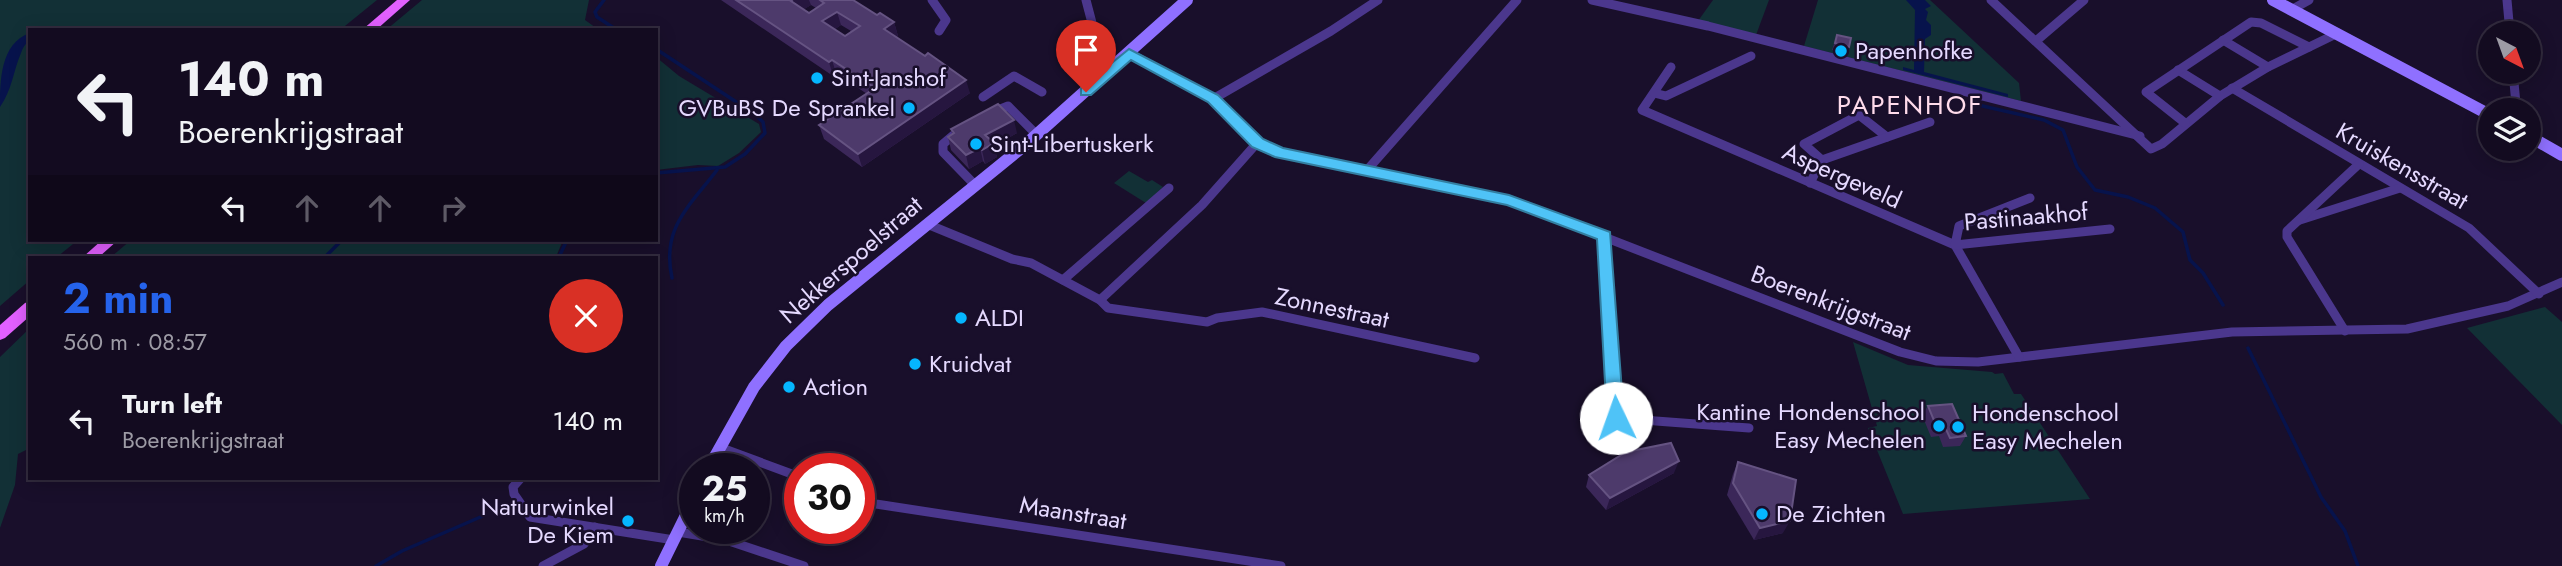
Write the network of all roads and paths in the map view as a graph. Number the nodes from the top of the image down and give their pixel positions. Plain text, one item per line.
1 (404, 0) edge
2 (932, 0) edge
3 (1086, 0) edge
4 (1187, 0) edge
5 (1378, 0) edge
6 (1517, 0) edge
7 (1592, 0) edge
8 (1991, 0) edge
9 (2084, 0) edge
10 (2273, 0) edge
11 (2309, 0) edge
12 (2507, 0) edge
13 (2291, 9) junction
14 (2509, 21) edge
15 (370, 28) edge
16 (939, 31) dead end
17 (2338, 33) junction
18 (2223, 40) junction
19 (2036, 41) junction
20 (2309, 47) junction
21 (1129, 53) junction
22 (1751, 56) dead end
23 (1671, 67) dead end
24 (2268, 67) junction
25 (1111, 69) junction
26 (2178, 70) junction
27 (2232, 88) junction
28 (1042, 92) dead end
29 (1654, 93) junction
30 (2220, 96) junction
31 (983, 97) dead end
32 (1213, 99) junction
33 (2478, 109) edge
34 (989, 115) edge
35 (1930, 122) dead end
36 (2185, 123) junction
37 (970, 126) edge
38 (1037, 135) junction
39 (2140, 136) junction
40 (1887, 137) junction
41 (2541, 142) edge
42 (1258, 143) junction
43 (2562, 155) edge
44 (1822, 160) junction
45 (2360, 164) junction
46 (1368, 169) junction
47 (1810, 183) junction
48 (975, 186) junction
49 (1169, 188) dead end
50 (2400, 188) junction
51 (2030, 198) dead end
52 (2295, 222) junction
53 (927, 224) junction
54 (2110, 229) dead end
55 (1605, 236) junction
56 (109, 242) edge
57 (1955, 245) junction
58 (91, 256) edge
59 (1063, 280) junction
60 (2562, 282) edge
61 (2539, 294) junction
62 (1100, 300) junction
63 (28, 309) edge
64 (2345, 331) junction
65 (0, 334) edge
66 (2019, 357) junction
67 (1475, 358) dead end
68 (1749, 428) dead end
69 (719, 447) junction
70 (716, 453) edge
71 (784, 471) edge
72 (519, 480) edge
73 (875, 504) edge
74 (595, 527) junction
75 (679, 530) edge
76 (676, 536) junction
77 (542, 566) edge
78 (661, 566) edge
79 (804, 566) edge
80 (1280, 566) edge

1 - 15 main road
2 - 16 street
3 - 25 street
4 - 21 main road, Nekkerspoelstraat
5 - 32 street
6 - 46 street
7 - 39 street
8 - 19 street
9 - 19 street
10 - 13 main road
11 - 13 street
12 - 14 street
13 - 17 main road
17 - 20 street
17 - 33 main road
18 - 20 street
18 - 24 street
18 - 26 street
19 - 39 street
20 - 24 street
21 - 25 main road, Nekkerspoelstraat
21 - 32 street, Boerenkrijgstraat
22 - 29 street
23 - 29 street
24 - 27 street
25 - 38 main road, Nekkerspoelstraat
26 - 30 street
26 - 36 street
27 - 30 street
27 - 45 street, Kruiskensstraat
28 - 31 street
29 - 47 street, Aspergeveld
30 - 36 street
32 - 42 street, Boerenkrijgstraat
34 - 38 street
35 - 40 street
36 - 39 street
37 - 48 street
38 - 48 main road, Nekkerspoelstraat
40 - 44 street
40 - 44 street
41 - 43 main road
42 - 46 street, Boerenkrijgstraat
42 - 62 street
44 - 47 street
45 - 50 street, Kruiskensstraat
45 - 52 street
46 - 55 street, Boerenkrijgstraat
47 - 57 street, Aspergeveld
48 - 53 main road, Nekkerspoelstraat
49 - 59 street
50 - 52 street
50 - 61 street, Kruiskensstraat
51 - 57 street, Pastinaakhof
52 - 64 street
53 - 59 street, Zonnestraat
53 - 69 main road, Nekkerspoelstraat
54 - 57 street, Pastinaakhof
55 - 66 street, Boerenkrijgstraat
55 - 68 street
56 - 58 main road
57 - 66 street
59 - 62 street, Zonnestraat
60 - 61 street, Boerenkrijgstraat
61 - 64 street, Boerenkrijgstraat
62 - 67 street, Zonnestraat
63 - 65 main road
64 - 66 street, Boerenkrijgstraat
69 - 70 main road, Nekkerspoelstraat
69 - 71 street
72 - 74 street
73 - 80 street, Maanstraat
74 - 76 street
74 - 77 street
75 - 76 main road
76 - 78 main road
76 - 79 street

